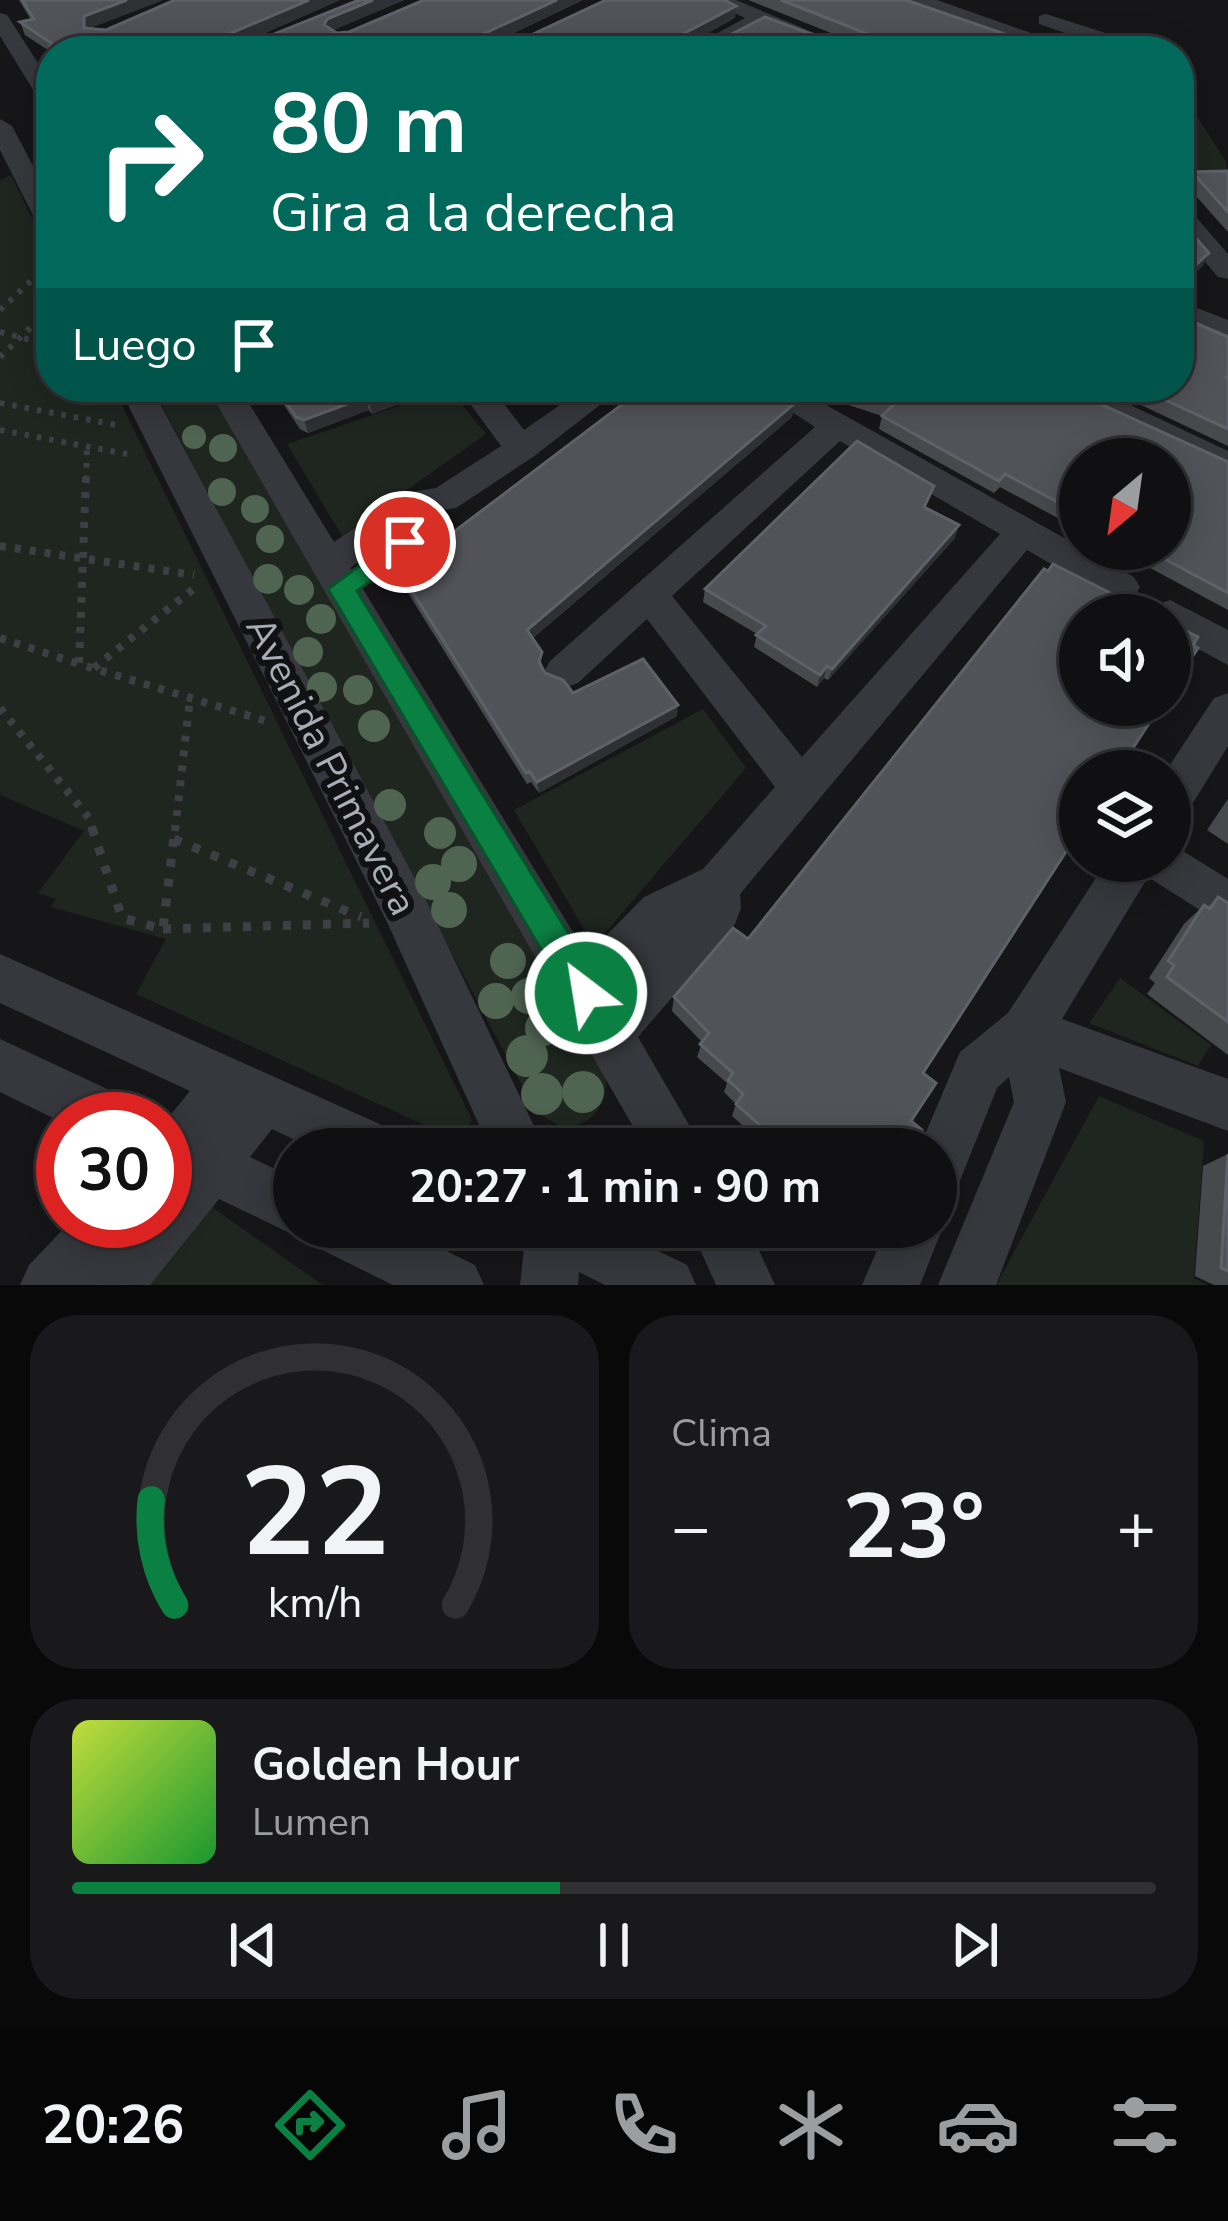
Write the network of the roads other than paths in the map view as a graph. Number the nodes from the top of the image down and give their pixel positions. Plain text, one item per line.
1 (917, 0) edge
2 (989, 0) edge
3 (748, 6) edge
4 (0, 19) edge
5 (713, 36) edge
6 (813, 36) edge
7 (1024, 36) edge
8 (1093, 36) edge
9 (36, 77) edge
10 (9, 134) edge
11 (10, 167) edge
12 (36, 204) edge
13 (1194, 232) edge
14 (1228, 272) edge
15 (1194, 316) edge
16 (1228, 331) edge
17 (232, 402) edge
18 (485, 402) edge
19 (586, 402) edge
20 (796, 402) edge
21 (1097, 402) edge
22 (134, 408) edge
23 (837, 425) junction
24 (521, 449) junction
25 (1228, 465) edge
26 (1022, 531) junction
27 (334, 577) junction
28 (1121, 587) dead end
29 (649, 594) junction
30 (1191, 627) edge
31 (1228, 649) edge
32 (564, 672) dead end
33 (1228, 710) edge
34 (1191, 769) edge
35 (802, 789) junction
36 (1191, 881) edge
37 (1119, 882) edge
38 (1228, 906) edge
39 (0, 978) edge
40 (597, 1012) junction
41 (1026, 1031) junction
42 (0, 1065) edge
43 (56, 1092) edge
44 (246, 1092) junction
45 (1228, 1106) edge
46 (327, 1128) edge
47 (508, 1128) edge
48 (664, 1128) edge
49 (955, 1128) edge
50 (192, 1145) edge
51 (192, 1162) edge
52 (273, 1198) edge
53 (84, 1248) edge
54 (130, 1248) edge
55 (379, 1248) edge
56 (566, 1248) edge
57 (728, 1248) edge
58 (906, 1248) edge
59 (49, 1285) edge
60 (110, 1285) edge
61 (455, 1285) edge
62 (668, 1285) edge
63 (746, 1285) edge
64 (891, 1285) edge
65 (967, 1285) edge

1 - 7 street
2 - 8 street
3 - 5 street
3 - 6 street
4 - 9 street
10 - 11 street
11 - 12 street
13 - 14 street
15 - 16 street
17 - 27 street
18 - 24 street
19 - 24 street
20 - 23 street
21 - 25 street
22 - 47 street, Avenida Primavera
23 - 26 street
23 - 29 street
24 - 27 street
26 - 28 street
26 - 35 street
27 - 40 street
29 - 32 street
29 - 35 street
30 - 31 street
33 - 34 street
35 - 40 street
36 - 38 street
37 - 41 street
39 - 44 street
40 - 48 street
41 - 45 street
41 - 49 street
41 - 65 street
42 - 43 street
44 - 46 street
44 - 50 street
51 - 52 street
53 - 59 street
54 - 60 street
55 - 61 street
56 - 62 street
57 - 63 street
58 - 64 street

